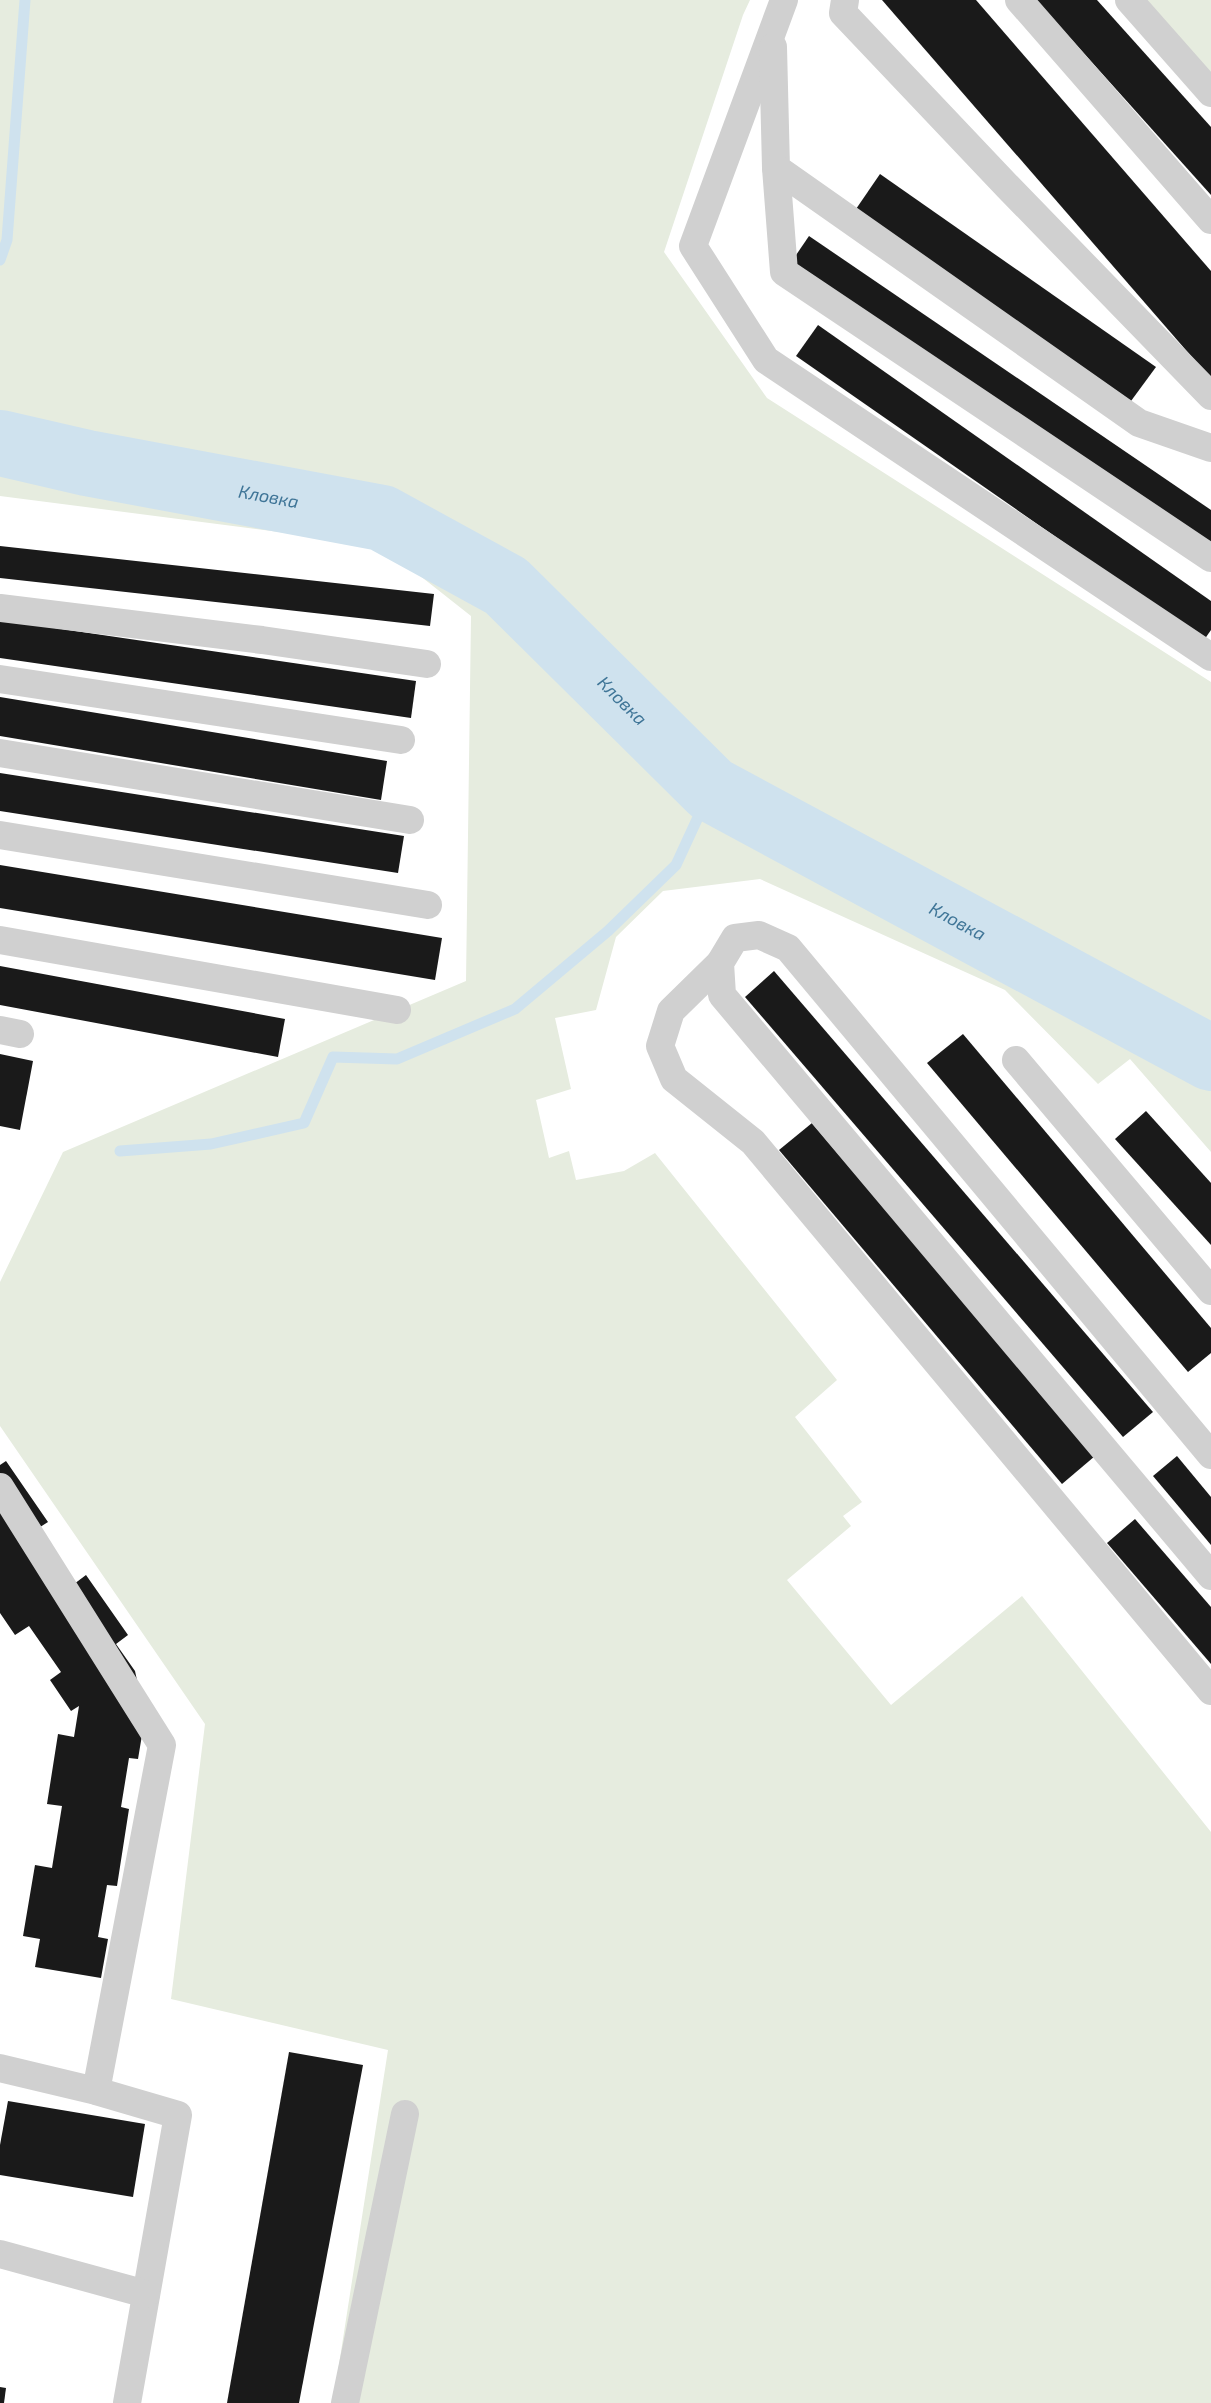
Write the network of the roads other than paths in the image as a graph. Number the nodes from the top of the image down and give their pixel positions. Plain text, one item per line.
1 (784, 0) edge
2 (845, 0) edge
3 (1019, 0) edge
4 (1129, 0) edge
5 (773, 32) junction
6 (1211, 93) edge
7 (776, 168) junction
8 (1211, 220) edge
9 (1211, 396) edge
10 (1211, 448) edge
11 (1211, 558) edge
12 (0, 608) edge
13 (1211, 657) edge
14 (427, 664) dead end
15 (0, 679) edge
16 (401, 740) dead end
17 (0, 753) edge
18 (410, 820) dead end
19 (0, 836) edge
20 (428, 905) dead end
21 (0, 940) edge
22 (720, 963) junction
23 (397, 1010) dead end
24 (1016, 1060) dead end
25 (1211, 1291) edge
26 (1211, 1455) edge
27 (0, 1487) edge
28 (1211, 1576) edge
29 (1211, 1691) edge
30 (0, 2068) edge
31 (96, 2091) junction
32 (405, 2114) dead end
33 (0, 2254) edge
34 (146, 2294) junction
35 (127, 2403) edge
36 (346, 2403) edge

1 - 5 lane
2 - 9 lane
3 - 8 lane
4 - 6 lane
5 - 7 lane
5 - 13 lane
7 - 10 lane
7 - 11 lane
12 - 14 lane
15 - 16 lane
17 - 18 lane
19 - 20 lane
21 - 23 lane
22 - 26 lane
22 - 28 lane
22 - 29 lane
24 - 25 lane
27 - 31 lane
30 - 31 lane
31 - 34 lane
32 - 36 lane
33 - 34 lane
34 - 35 lane

